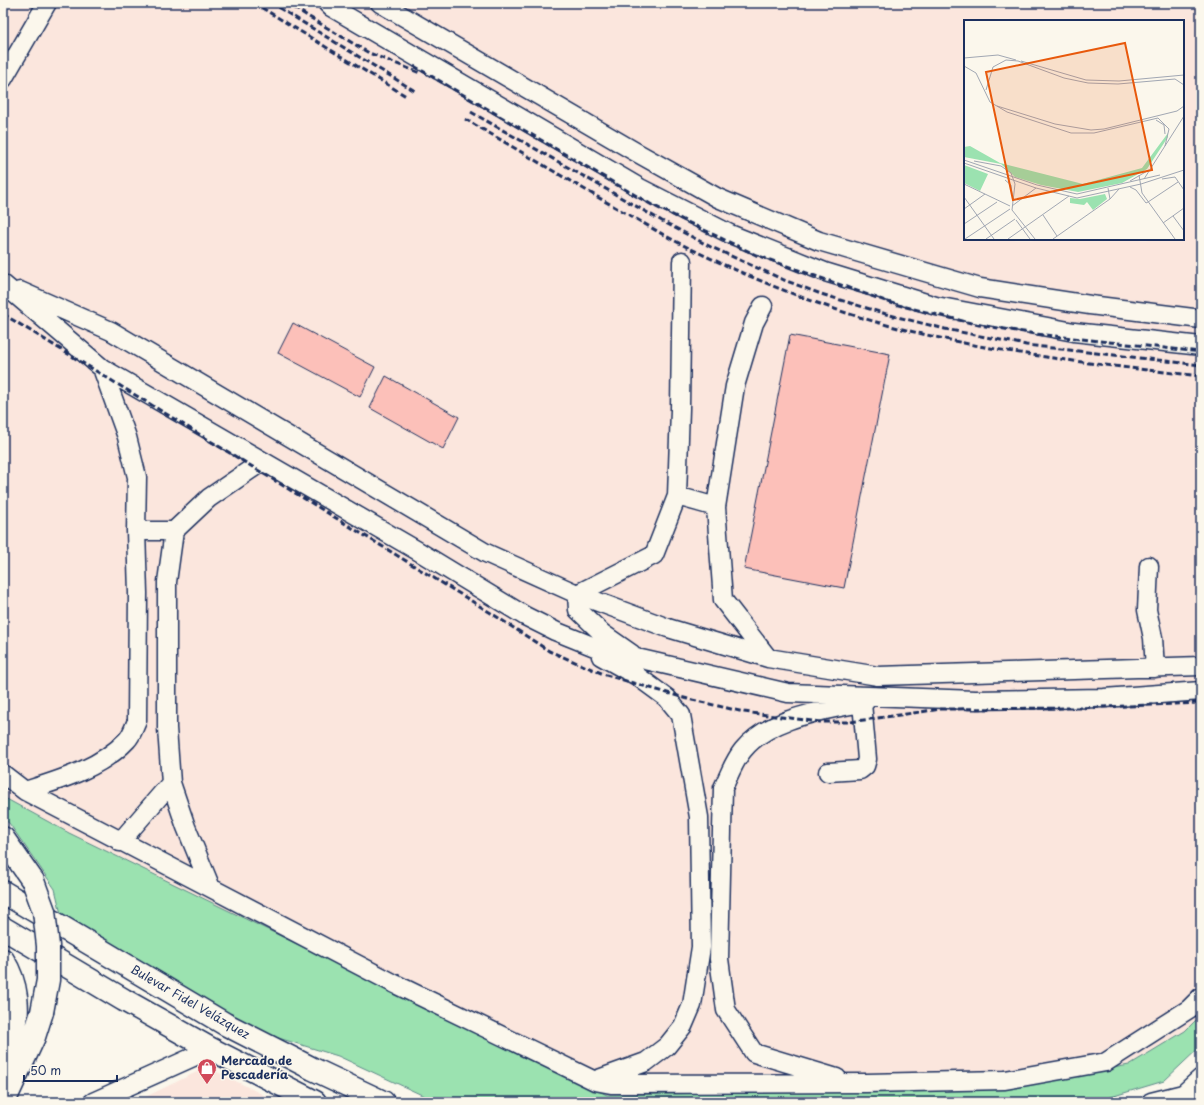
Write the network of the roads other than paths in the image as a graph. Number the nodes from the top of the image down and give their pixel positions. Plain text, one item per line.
1 (47, 3) edge
2 (327, 3) edge
3 (380, 3) edge
4 (3, 79) edge
5 (682, 261) dead end
6 (3, 284) edge
7 (763, 306) dead end
8 (1201, 319) edge
9 (1201, 346) edge
10 (102, 368) junction
11 (263, 460) junction
12 (677, 496) junction
13 (716, 507) junction
14 (136, 531) junction
15 (174, 531) junction
16 (1149, 566) dead end
17 (577, 594) junction
18 (555, 631) junction
19 (639, 658) junction
20 (768, 658) junction
21 (1201, 666) edge
22 (1154, 668) junction
23 (1103, 669) junction
24 (1201, 691) edge
25 (888, 697) junction
26 (1104, 698) junction
27 (862, 703) junction
28 (828, 772) dead end
29 (3, 774) edge
30 (171, 784) junction
31 (25, 791) junction
32 (3, 838) edge
33 (120, 842) junction
34 (211, 888) junction
35 (3, 892) edge
36 (3, 928) edge
37 (3, 960) edge
38 (1201, 997) edge
39 (211, 1049) junction
40 (3, 1061) edge
41 (313, 1069) junction
42 (1201, 1078) edge
43 (595, 1081) junction
44 (855, 1083) junction
45 (1201, 1094) edge
46 (307, 1098) edge
47 (1180, 1098) edge
48 (4, 1102) edge
49 (93, 1102) edge
50 (383, 1102) edge
51 (1151, 1102) edge

1 - 4 street
2 - 9 street
3 - 8 street
5 - 12 street
6 - 10 street
6 - 17 street
7 - 13 street
10 - 11 street
10 - 14 street
11 - 15 street
11 - 18 street
12 - 13 street
12 - 17 street
13 - 20 street
14 - 15 street
14 - 31 street
15 - 30 street
16 - 22 street
17 - 19 street
17 - 20 street
18 - 19 street
18 - 43 street
19 - 25 street
20 - 23 street
21 - 22 street
22 - 23 street
23 - 26 street
24 - 26 street
25 - 26 street
25 - 27 street
27 - 28 street
27 - 44 street
29 - 31 street
30 - 33 street
30 - 34 street
31 - 33 street
32 - 48 main road, bridge
33 - 34 street
34 - 43 street
35 - 41 main road, Bulevar Fidel Velázquez
36 - 39 main road
37 - 40 main road
38 - 44 street
39 - 46 main road
39 - 49 street
41 - 46 main road
41 - 50 main road, Bulevar Fidel Velázquez
42 - 47 street
43 - 44 street
45 - 47 street
47 - 51 street

